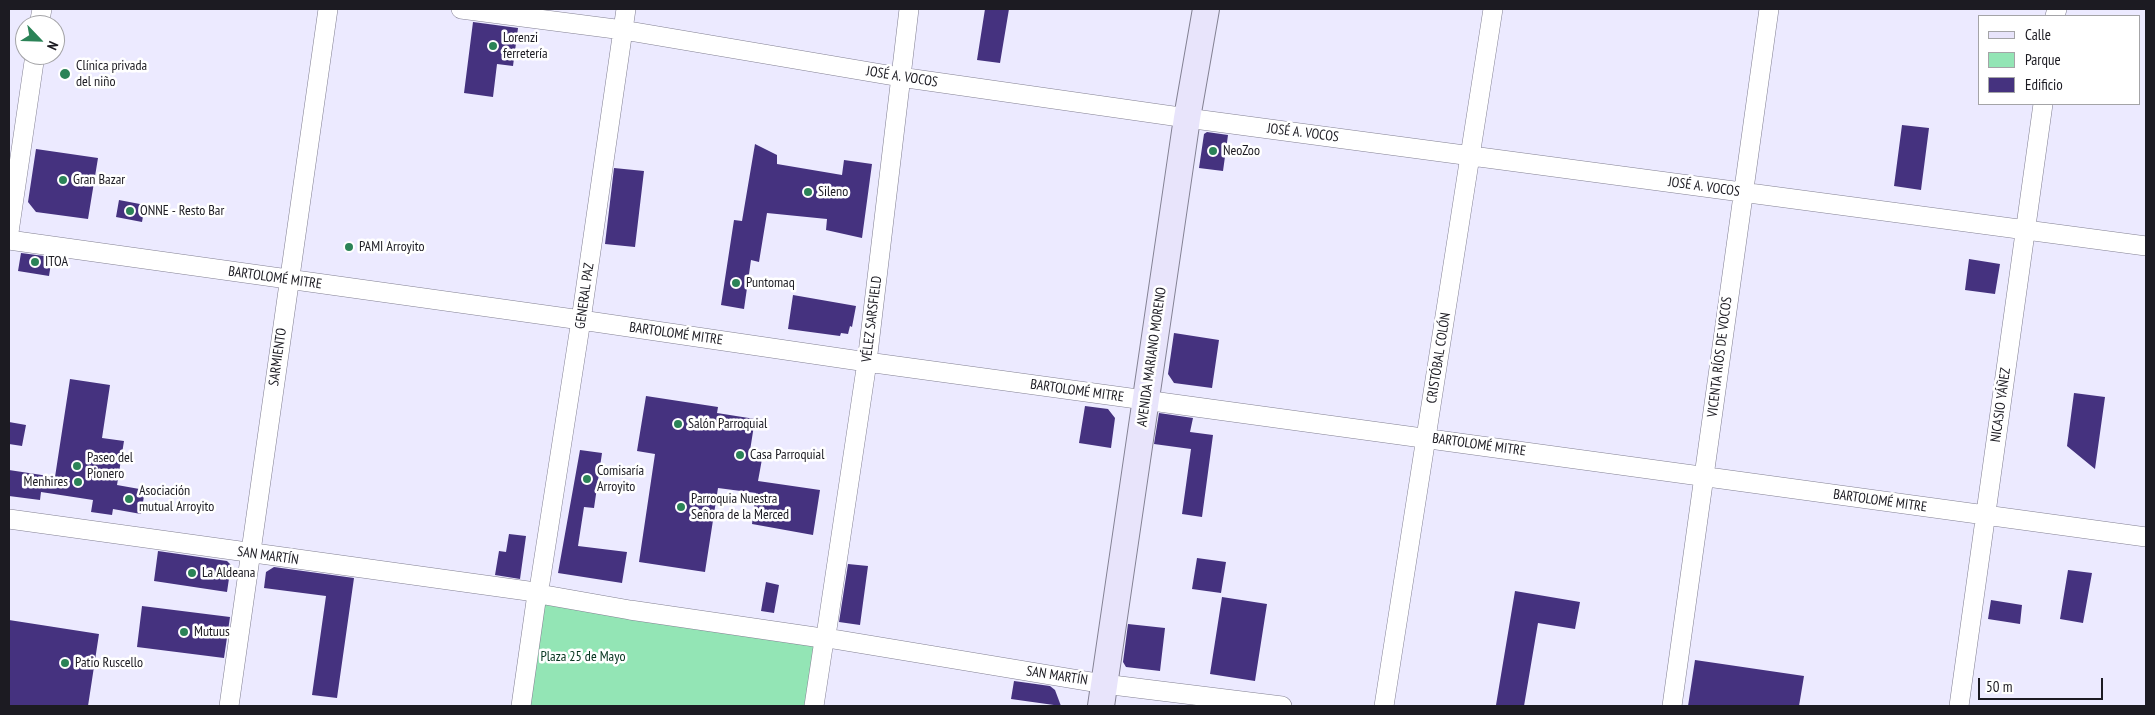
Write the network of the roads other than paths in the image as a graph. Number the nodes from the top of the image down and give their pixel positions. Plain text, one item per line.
1 (328, 9) edge
2 (461, 9) edge
3 (626, 9) edge
4 (909, 9) edge
5 (1206, 9) edge
6 (1493, 9) edge
7 (1769, 9) edge
8 (623, 30) junction
9 (34, 65) edge
10 (900, 77) junction
11 (2043, 105) edge
12 (1187, 118) junction
13 (1470, 155) junction
14 (1742, 192) junction
15 (2026, 230) junction
16 (9, 232) edge
17 (9, 240) edge
18 (2146, 246) edge
19 (289, 280) junction
20 (582, 320) junction
21 (867, 362) junction
22 (1145, 400) junction
23 (1426, 438) junction
24 (1705, 477) junction
25 (1986, 515) junction
26 (9, 519) edge
27 (2146, 538) edge
28 (251, 554) junction
29 (537, 592) junction
30 (824, 638) junction
31 (1103, 695) edge
32 (229, 706) edge
33 (521, 706) edge
34 (814, 706) edge
35 (1282, 706) edge
36 (1384, 706) edge
37 (1672, 706) edge
38 (1959, 706) edge

1 - 19 street, SARMIENTO
2 - 8 street, JOSÉ A. VOCOS
3 - 8 street, GENERAL PAZ
4 - 10 street, VÉLEZ SARSFIELD
5 - 12 main road, AVENIDA MARIANO MORENO
6 - 13 street, CRISTÓBAL COLÓN
7 - 14 street, VICENTA RÍOS DE VOCOS
8 - 10 street, JOSÉ A. VOCOS
8 - 20 street, GENERAL PAZ
9 - 16 street
10 - 12 street, JOSÉ A. VOCOS
10 - 21 street, VÉLEZ SARSFIELD
11 - 15 street, NICASIO YÁÑEZ
12 - 13 street, JOSÉ A. VOCOS
12 - 22 main road, AVENIDA MARIANO MORENO
13 - 14 street, JOSÉ A. VOCOS
13 - 23 street, CRISTÓBAL COLÓN
14 - 15 street, JOSÉ A. VOCOS
14 - 24 street, VICENTA RÍOS DE VOCOS
15 - 18 street, JOSÉ A. VOCOS
15 - 25 street, NICASIO YÁÑEZ
17 - 19 street, BARTOLOMÉ MITRE
19 - 20 street, BARTOLOMÉ MITRE
19 - 28 street, SARMIENTO
20 - 21 street, BARTOLOMÉ MITRE
20 - 29 street, GENERAL PAZ
21 - 22 street, BARTOLOMÉ MITRE
21 - 30 street, VÉLEZ SARSFIELD
22 - 23 street, BARTOLOMÉ MITRE
22 - 31 main road, AVENIDA MARIANO MORENO
23 - 24 street, BARTOLOMÉ MITRE
23 - 36 street, CRISTÓBAL COLÓN
24 - 25 street, BARTOLOMÉ MITRE
24 - 37 street, VICENTA RÍOS DE VOCOS
25 - 27 street, BARTOLOMÉ MITRE
25 - 38 street, NICASIO YÁÑEZ
26 - 28 street, SAN MARTÍN
28 - 29 street, SAN MARTÍN
28 - 32 street, SARMIENTO
29 - 30 street, SAN MARTÍN
29 - 33 street, GENERAL PAZ
30 - 31 street, SAN MARTÍN
30 - 34 street, VÉLEZ SARSFIELD
31 - 35 street, SAN MARTÍN

